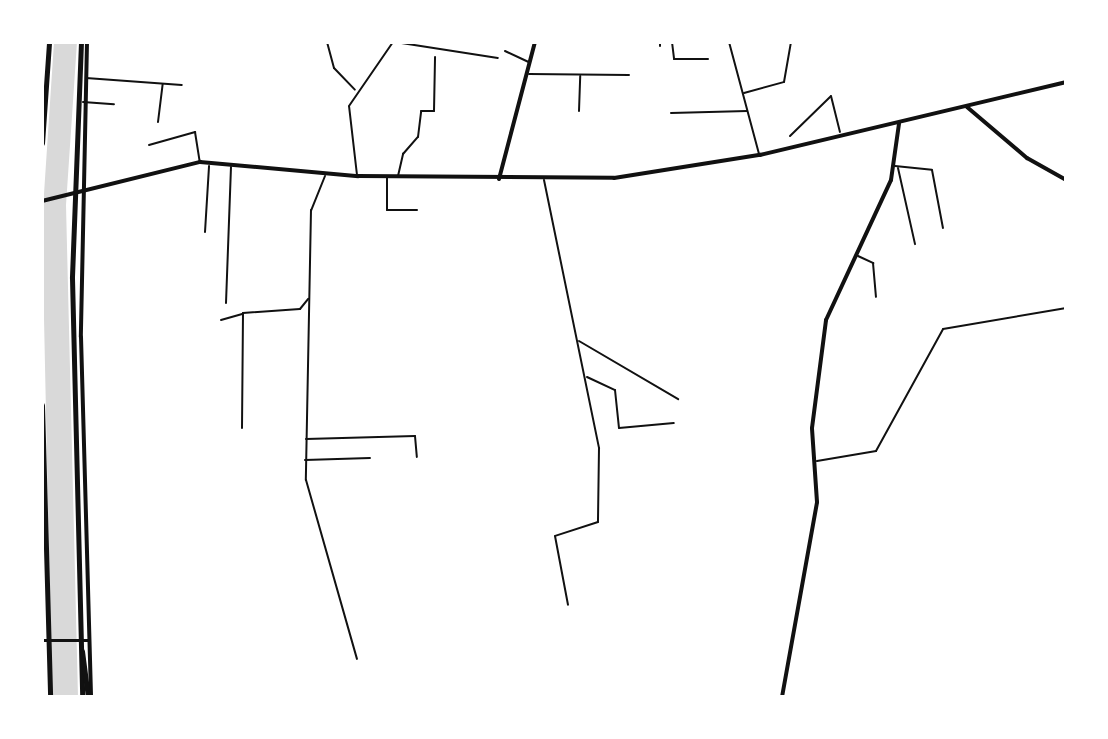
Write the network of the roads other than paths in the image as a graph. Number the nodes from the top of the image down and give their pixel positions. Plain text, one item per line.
1 (49, 42) edge
2 (84, 42) edge
3 (394, 42) edge
4 (535, 42) edge
5 (672, 42) edge
6 (729, 42) edge
7 (791, 42) edge
8 (433, 43) edge
9 (505, 51) dead end
10 (435, 57) dead end
11 (498, 58) dead end
12 (708, 59) dead end
13 (531, 63) junction
14 (529, 74) junction
15 (580, 75) junction
16 (629, 75) dead end
17 (85, 78) junction
18 (1066, 82) edge
19 (164, 83) junction
20 (182, 85) dead end
21 (743, 94) junction
22 (83, 102) junction
23 (114, 104) dead end
24 (967, 107) junction
25 (579, 111) dead end
26 (748, 111) junction
27 (671, 113) dead end
28 (158, 122) dead end
29 (899, 124) junction
30 (42, 143) edge
31 (149, 145) dead end
32 (760, 155) junction
33 (200, 162) junction
34 (209, 163) junction
35 (231, 166) junction
36 (897, 167) junction
37 (325, 174) junction
38 (358, 176) junction
39 (387, 177) junction
40 (397, 177) junction
41 (499, 179) junction
42 (544, 180) junction
43 (1066, 180) edge
44 (80, 191) junction
45 (42, 201) edge
46 (417, 210) dead end
47 (943, 228) dead end
48 (205, 232) dead end
49 (915, 244) dead end
50 (856, 256) junction
51 (876, 297) dead end
52 (309, 298) junction
53 (226, 303) dead end
54 (1066, 308) edge
55 (243, 313) junction
56 (221, 320) dead end
57 (578, 341) junction
58 (587, 377) junction
59 (678, 399) dead end
60 (42, 405) edge
61 (674, 423) dead end
62 (242, 428) dead end
63 (304, 439) junction
64 (417, 457) dead end
65 (370, 458) dead end
66 (304, 460) junction
67 (817, 461) junction
68 (568, 605) dead end
69 (42, 640) edge
70 (88, 640) junction
71 (79, 643) junction
72 (357, 659) dead end
73 (48, 697) edge
74 (87, 697) edge
75 (782, 697) edge

1 - 30 highway
2 - 17 main road
2 - 71 highway
3 - 8 lane
3 - 38 lane
4 - 13 main road
5 - 12 lane
6 - 21 lane
7 - 21 lane
8 - 11 lane
9 - 13 lane
10 - 40 lane
13 - 14 main road
14 - 15 lane
14 - 41 main road
15 - 16 lane
15 - 25 lane
17 - 19 lane
17 - 22 main road
18 - 24 main road
19 - 20 lane
19 - 28 lane
21 - 26 lane
22 - 23 lane
22 - 44 main road
24 - 29 main road
24 - 43 main road
26 - 27 lane
26 - 32 lane
29 - 32 main road
29 - 36 main road
31 - 33 lane
32 - 42 main road
33 - 34 main road
33 - 44 main road
34 - 35 main road
34 - 48 lane
35 - 37 main road
35 - 53 lane
36 - 47 lane
36 - 49 lane
36 - 50 main road
37 - 38 main road
37 - 52 lane
38 - 39 main road
39 - 40 main road
39 - 46 lane
40 - 41 main road
41 - 42 main road
42 - 57 lane
44 - 45 main road
44 - 70 main road
50 - 51 lane
50 - 67 main road
52 - 55 lane
52 - 63 lane
54 - 67 lane
55 - 56 lane
55 - 62 lane
57 - 58 lane
57 - 59 lane
58 - 61 lane
58 - 68 lane
60 - 73 highway
63 - 64 lane
63 - 66 lane
65 - 66 lane
66 - 72 lane
67 - 75 main road
69 - 71 street
70 - 71 street
70 - 74 main road
71 - 74 highway

